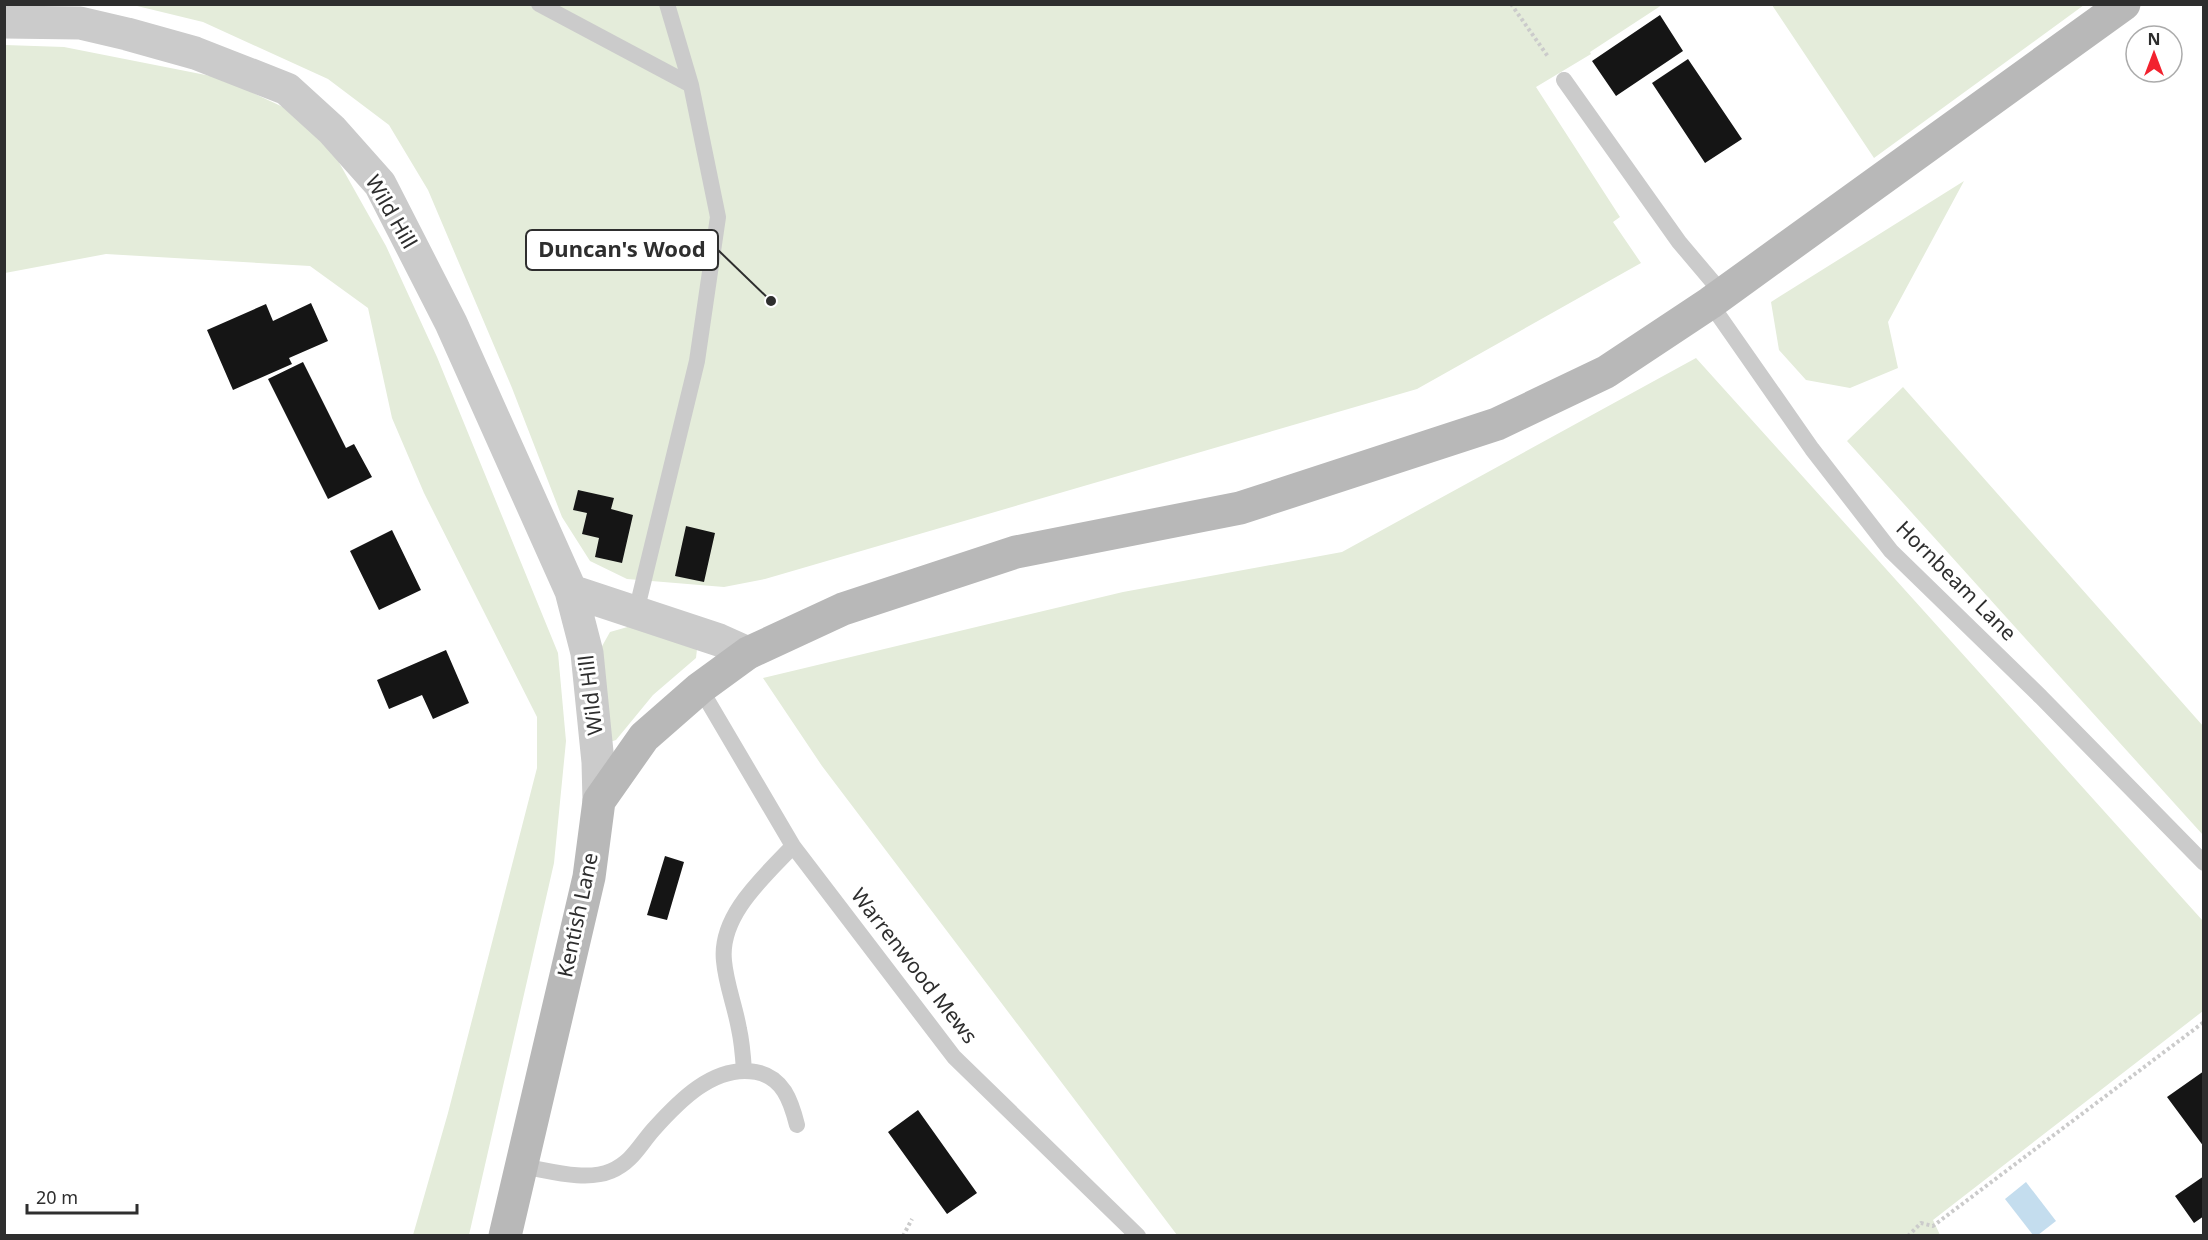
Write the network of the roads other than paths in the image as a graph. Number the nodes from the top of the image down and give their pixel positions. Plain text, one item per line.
1 (539, 4) edge
2 (667, 4) edge
3 (2124, 4) edge
4 (81, 14) edge
5 (4, 22) edge
6 (1564, 80) dead end
7 (691, 85) junction
8 (1716, 299) junction
9 (571, 591) junction
10 (636, 612) junction
11 (748, 653) junction
12 (700, 688) junction
13 (599, 801) junction
14 (793, 846) junction
15 (2204, 863) edge
16 (744, 1070) junction
17 (797, 1125) dead end
18 (521, 1166) junction
19 (505, 1236) edge
20 (1137, 1236) edge

1 - 7 lane
2 - 7 lane
3 - 8 main road, Kentish Lane
4 - 5 street, Wild Hill
4 - 9 street, Wild Hill
6 - 8 lane, Hornbeam Lane
7 - 10 lane
8 - 11 main road, Kentish Lane
8 - 15 lane, Hornbeam Lane
9 - 10 street
9 - 13 street, Wild Hill
10 - 11 street
11 - 12 main road, Kentish Lane
12 - 13 main road, Kentish Lane
12 - 14 lane, Warrenwood Mews
13 - 18 main road, Kentish Lane
14 - 16 lane
14 - 20 lane, Warrenwood Mews
16 - 17 lane
16 - 18 lane
18 - 19 main road, Kentish Lane

